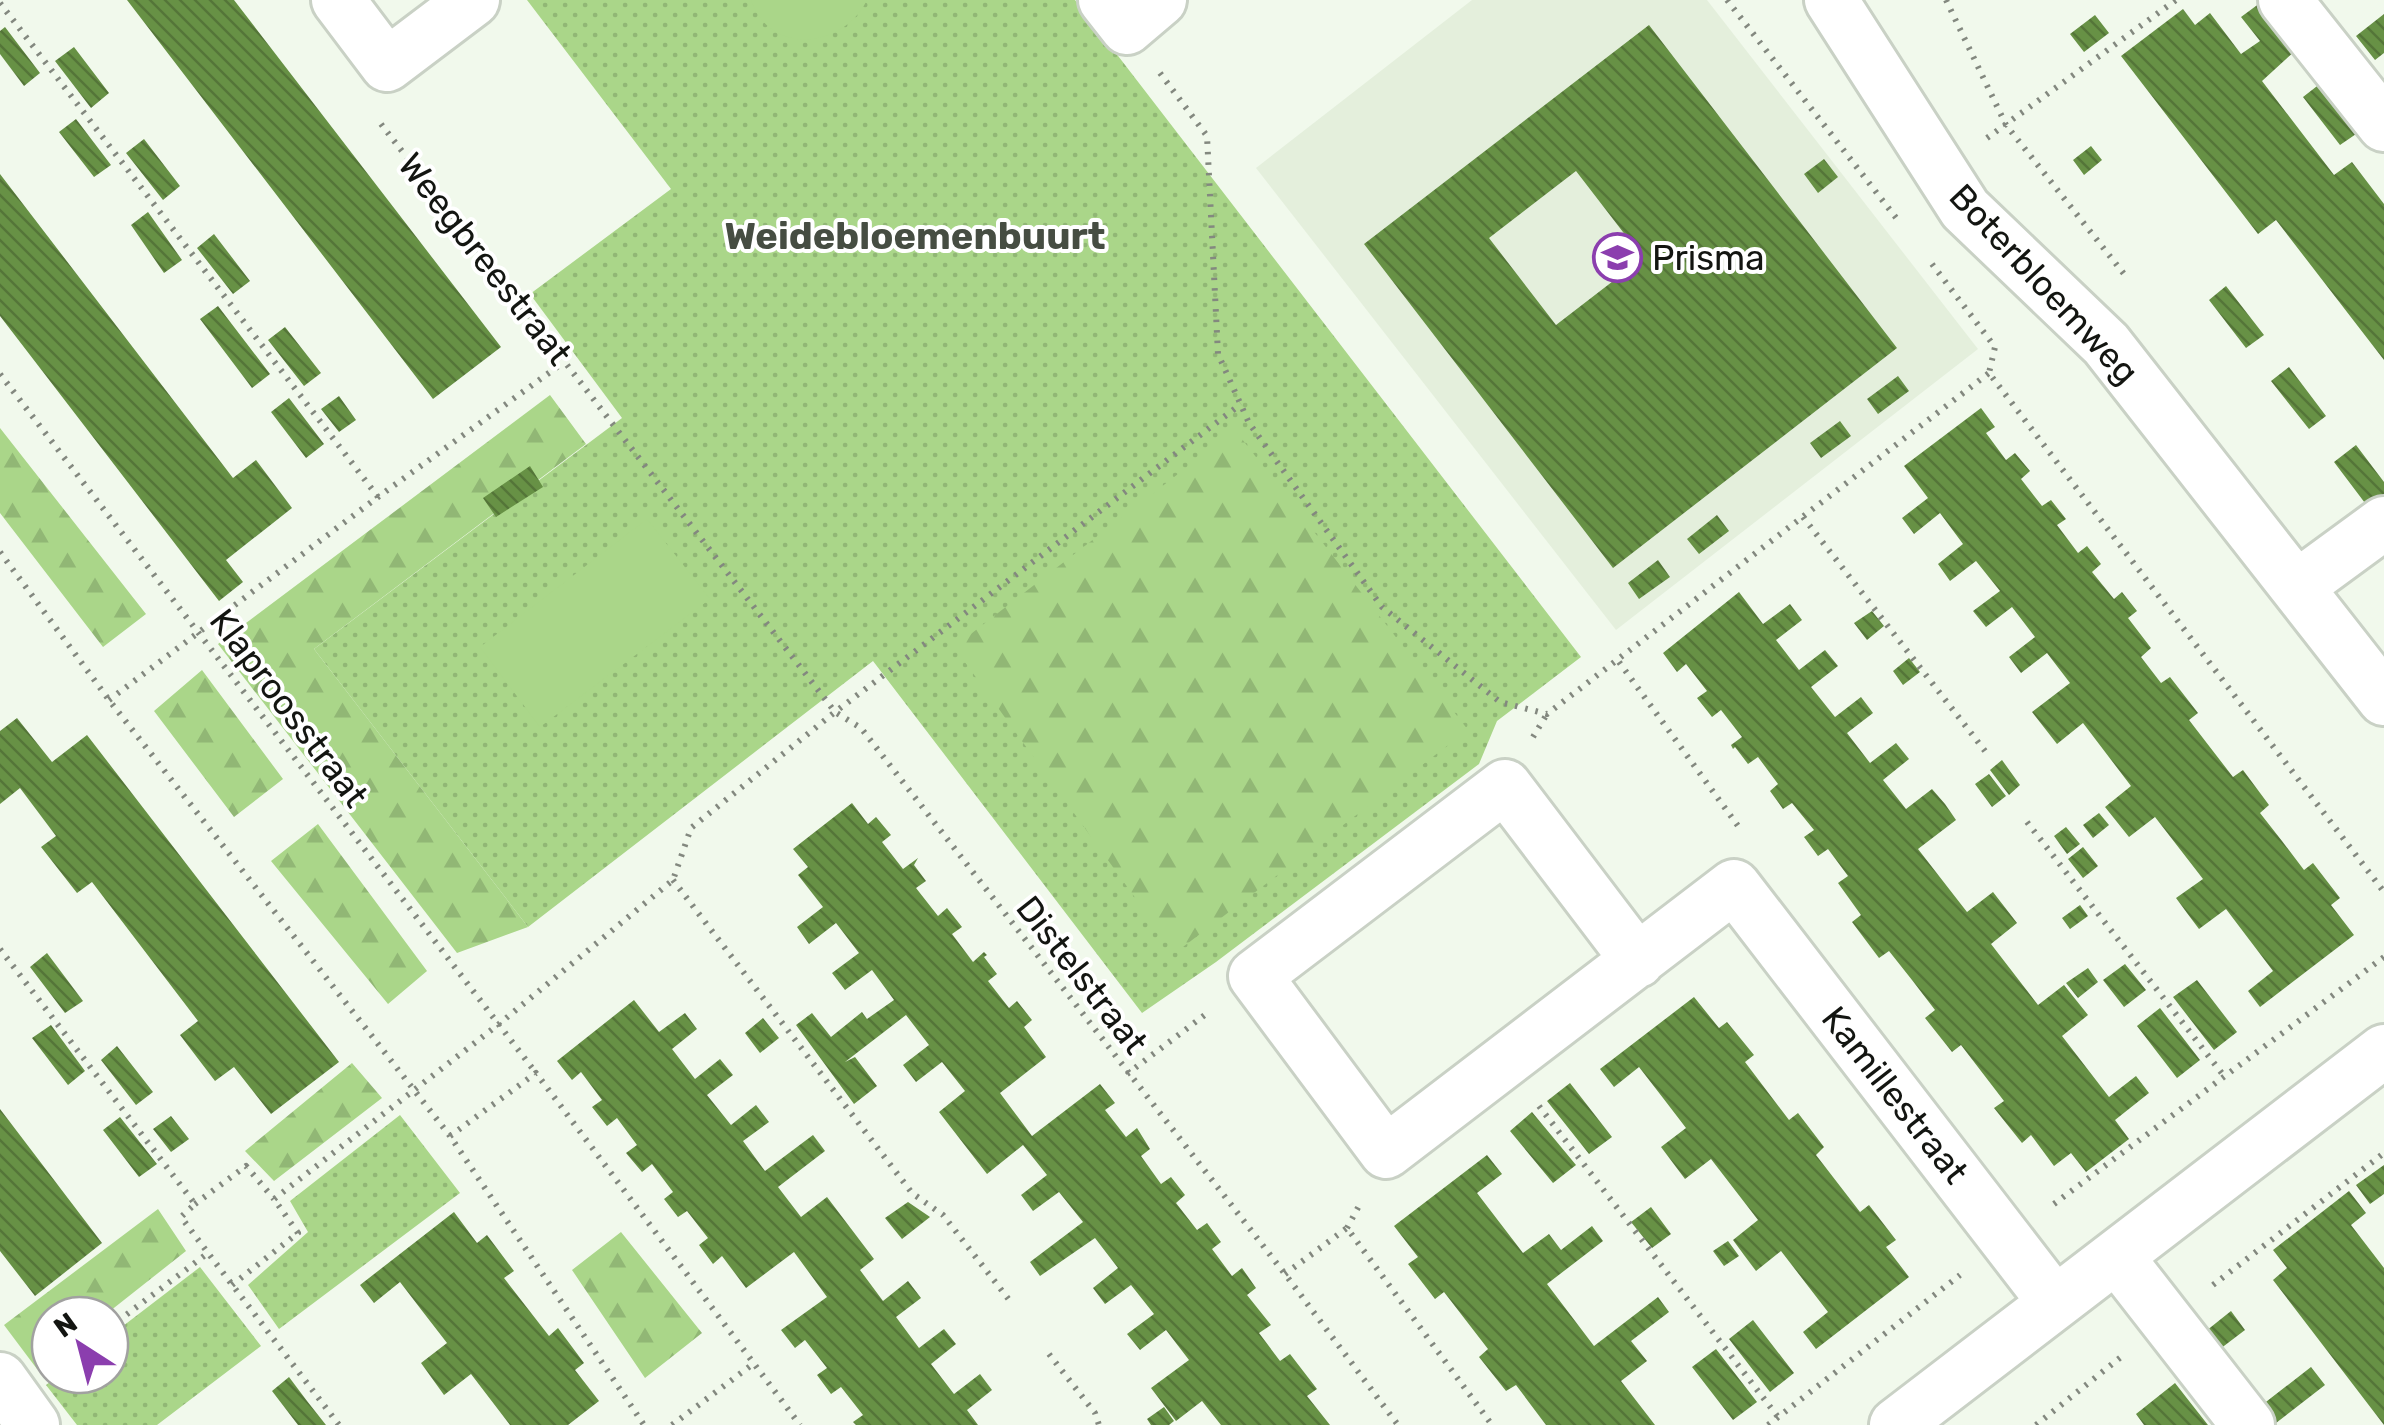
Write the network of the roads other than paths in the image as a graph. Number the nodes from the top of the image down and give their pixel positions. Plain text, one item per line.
1 (338, 0) edge
2 (473, 0) edge
3 (1831, 0) edge
4 (2286, 0) edge
5 (2384, 125) edge
6 (2384, 523) edge
7 (2298, 586) junction
8 (2384, 699) edge
9 (1638, 961) junction
10 (2384, 1051) edge
11 (2117, 1257) junction
12 (2055, 1304) junction
13 (0, 1379) edge
14 (33, 1425) edge
15 (1896, 1425) edge
16 (2248, 1425) edge

1 - 2 street
3 - 7 street, Boterbloemweg
4 - 5 street
6 - 7 street
7 - 8 street, Boterbloemweg
9 - 9 street
9 - 12 street, Kamillestraat
10 - 11 street
11 - 12 street
11 - 16 street
12 - 15 street
13 - 14 street

